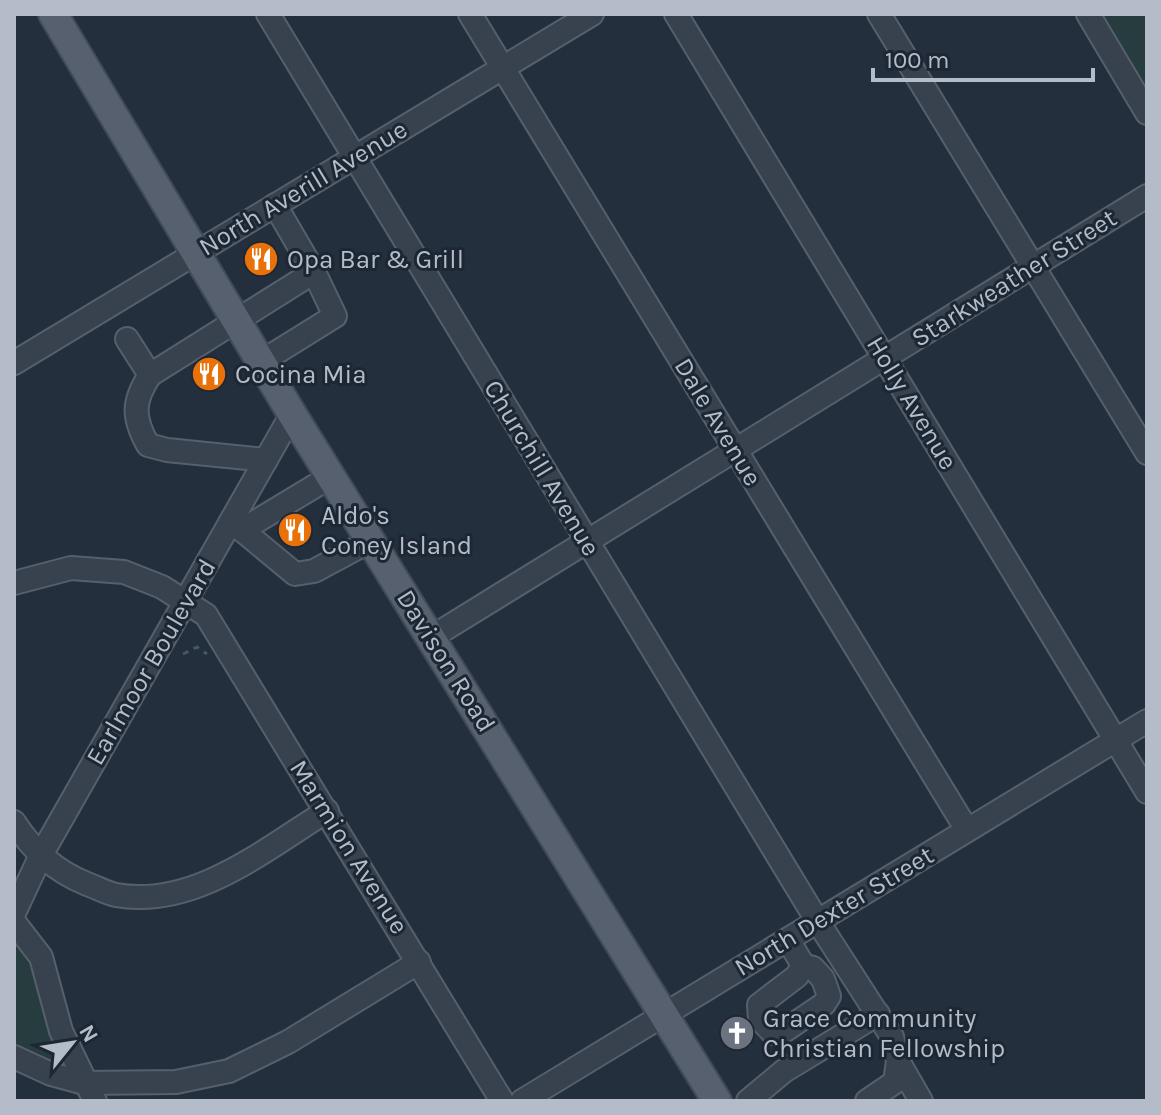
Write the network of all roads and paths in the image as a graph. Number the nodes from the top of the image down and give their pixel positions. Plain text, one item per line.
1 (53, 14) edge
2 (268, 14) edge
3 (470, 14) edge
4 (592, 14) edge
5 (676, 14) edge
6 (879, 14) edge
7 (1088, 14) edge
8 (503, 67) junction
9 (1147, 113) edge
10 (355, 158) junction
11 (1147, 196) edge
12 (275, 205) junction
13 (196, 251) junction
14 (1034, 266) junction
15 (314, 272) junction
16 (237, 321) junction
17 (127, 339) dead end
18 (885, 358) junction
19 (261, 362) junction
20 (14, 363) edge
21 (150, 375) junction
22 (292, 414) junction
23 (735, 450) junction
24 (1147, 453) edge
25 (266, 460) junction
26 (330, 477) junction
27 (237, 526) junction
28 (370, 541) junction
29 (587, 542) junction
30 (14, 583) edge
31 (186, 601) junction
32 (432, 637) junction
33 (183, 654) dead end
34 (211, 656) dead end
35 (1147, 721) edge
36 (1116, 740) junction
37 (1147, 792) edge
38 (327, 811) junction
39 (14, 822) edge
40 (967, 830) junction
41 (41, 855) junction
42 (14, 913) edge
43 (14, 922) edge
44 (818, 922) junction
45 (788, 940) junction
46 (419, 962) junction
47 (803, 965) dead end
48 (664, 1014) junction
49 (878, 1014) junction
50 (14, 1057) edge
51 (898, 1061) junction
52 (90, 1092) edge
53 (869, 1100) edge
54 (502, 1101) edge
55 (522, 1101) edge
56 (717, 1101) edge
57 (748, 1101) edge
58 (921, 1101) edge

1 - 13 main road, Davison Road
2 - 10 street, Churchill Avenue
3 - 8 street, Dale Avenue
4 - 8 street, North Averill Avenue
5 - 18 street, Holly Avenue
6 - 14 street
7 - 9 street
8 - 10 street, North Averill Avenue
8 - 23 street, Dale Avenue
10 - 12 street, North Averill Avenue
10 - 29 street, Churchill Avenue
11 - 14 street, Starkweather Street
12 - 13 street, North Averill Avenue
12 - 15 street
13 - 16 main road, Davison Road
13 - 20 street, North Averill Avenue
14 - 18 street, Starkweather Street
14 - 24 street
15 - 16 street
15 - 19 street
16 - 19 main road, Davison Road
16 - 21 street
17 - 21 street
18 - 23 street, Starkweather Street
18 - 36 street, Holly Avenue
19 - 22 main road, Davison Road
21 - 25 street
22 - 25 street, Earlmoor Boulevard
22 - 26 main road, Davison Road
23 - 29 street, Starkweather Street
23 - 40 street, Dale Avenue
25 - 27 street, Earlmoor Boulevard
26 - 27 street
26 - 28 main road, Davison Road
27 - 28 street
27 - 31 street, Earlmoor Boulevard
28 - 32 main road, Davison Road
29 - 32 street, Starkweather Street
29 - 44 street, Churchill Avenue
30 - 31 street, Marmion Avenue
31 - 38 street, Marmion Avenue
31 - 41 street, Earlmoor Boulevard
32 - 48 main road, Davison Road
33 - 34 path
35 - 36 street, North Dexter Street
36 - 37 street, Holly Avenue
36 - 40 street, North Dexter Street
38 - 41 street
38 - 46 street, Marmion Avenue
39 - 41 street
40 - 44 street, North Dexter Street
41 - 42 street, Earlmoor Boulevard
43 - 52 street
44 - 45 street, North Dexter Street
44 - 49 street, Churchill Avenue
45 - 47 street
45 - 48 street, North Dexter Street
46 - 52 street
46 - 54 street, Marmion Avenue
48 - 55 street, North Dexter Street
48 - 56 main road, Davison Road
49 - 51 street, Churchill Avenue
49 - 57 street
50 - 52 street
51 - 53 street
51 - 58 street, Churchill Avenue

